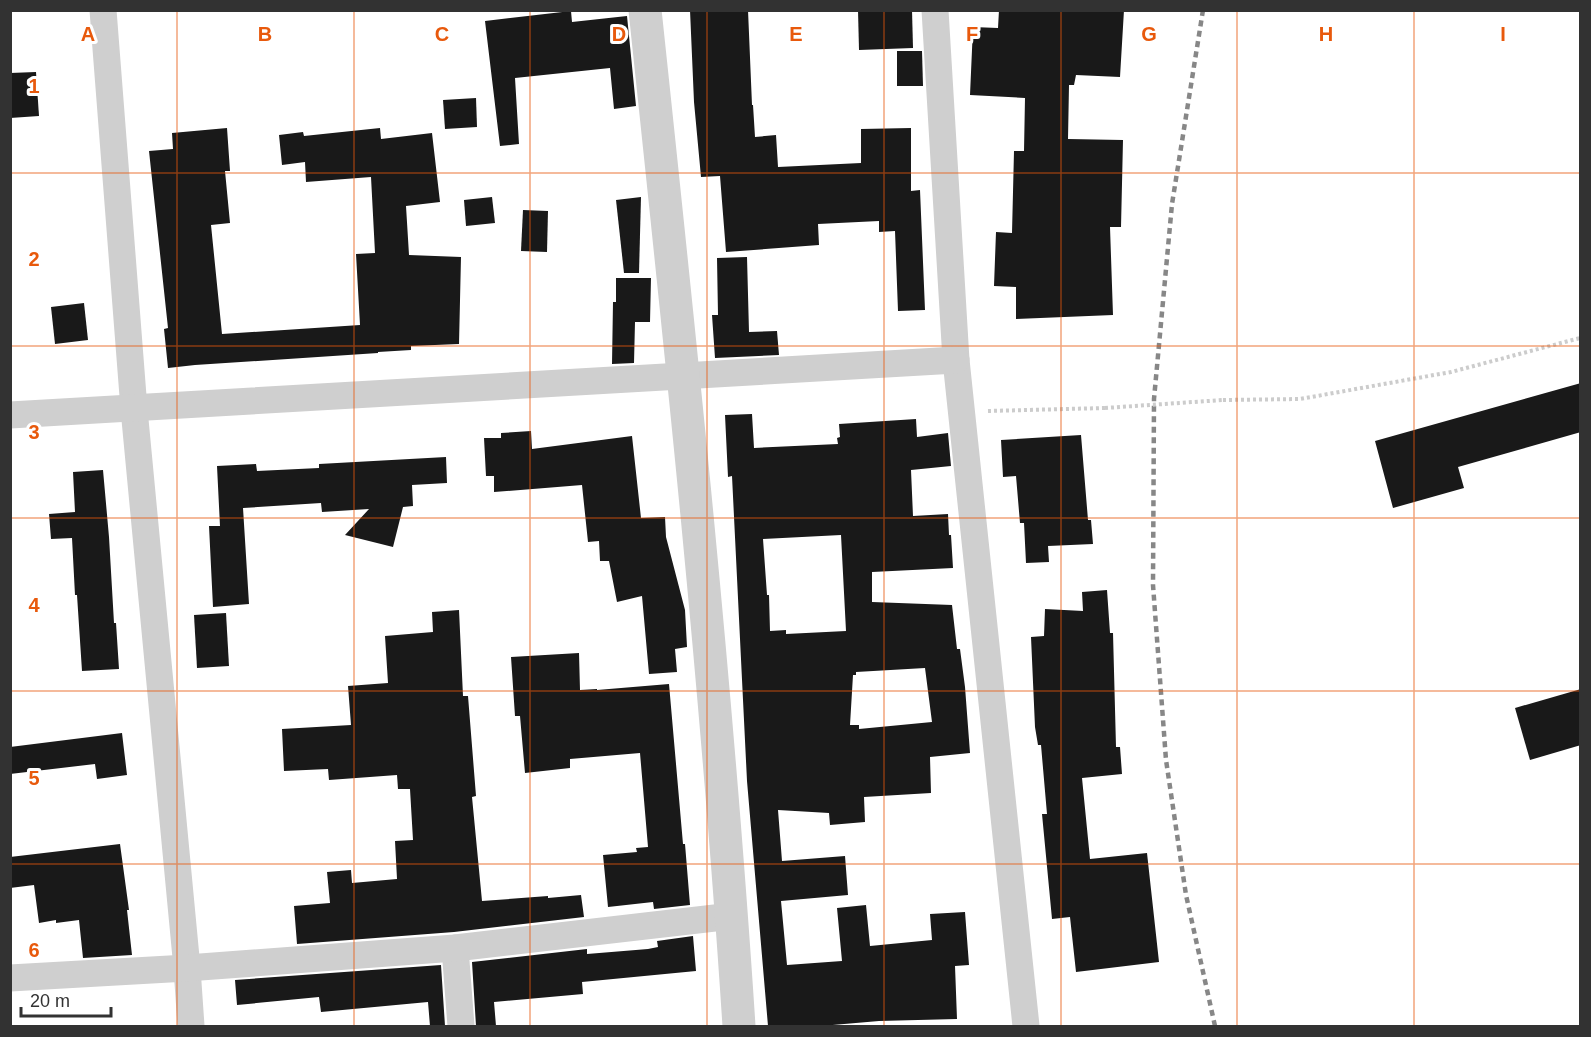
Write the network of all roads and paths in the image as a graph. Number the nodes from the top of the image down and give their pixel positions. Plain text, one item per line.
1 (103, 10) edge
2 (645, 10) edge
3 (935, 10) edge
4 (1581, 338) edge
5 (956, 360) junction
6 (684, 377) junction
7 (134, 409) junction
8 (961, 411) junction
9 (10, 415) edge
10 (732, 916) junction
11 (455, 948) junction
12 (187, 968) junction
13 (10, 978) edge
14 (191, 1026) edge
15 (461, 1026) edge
16 (739, 1026) edge
17 (1026, 1026) edge

1 - 7 street
2 - 6 street
3 - 5 street
4 - 8 path, bridge
5 - 6 street
5 - 8 street
6 - 7 street
6 - 10 street
7 - 9 street
7 - 12 street
8 - 17 street
10 - 11 street
10 - 16 street
11 - 12 street
11 - 15 street
12 - 13 street
12 - 14 street

